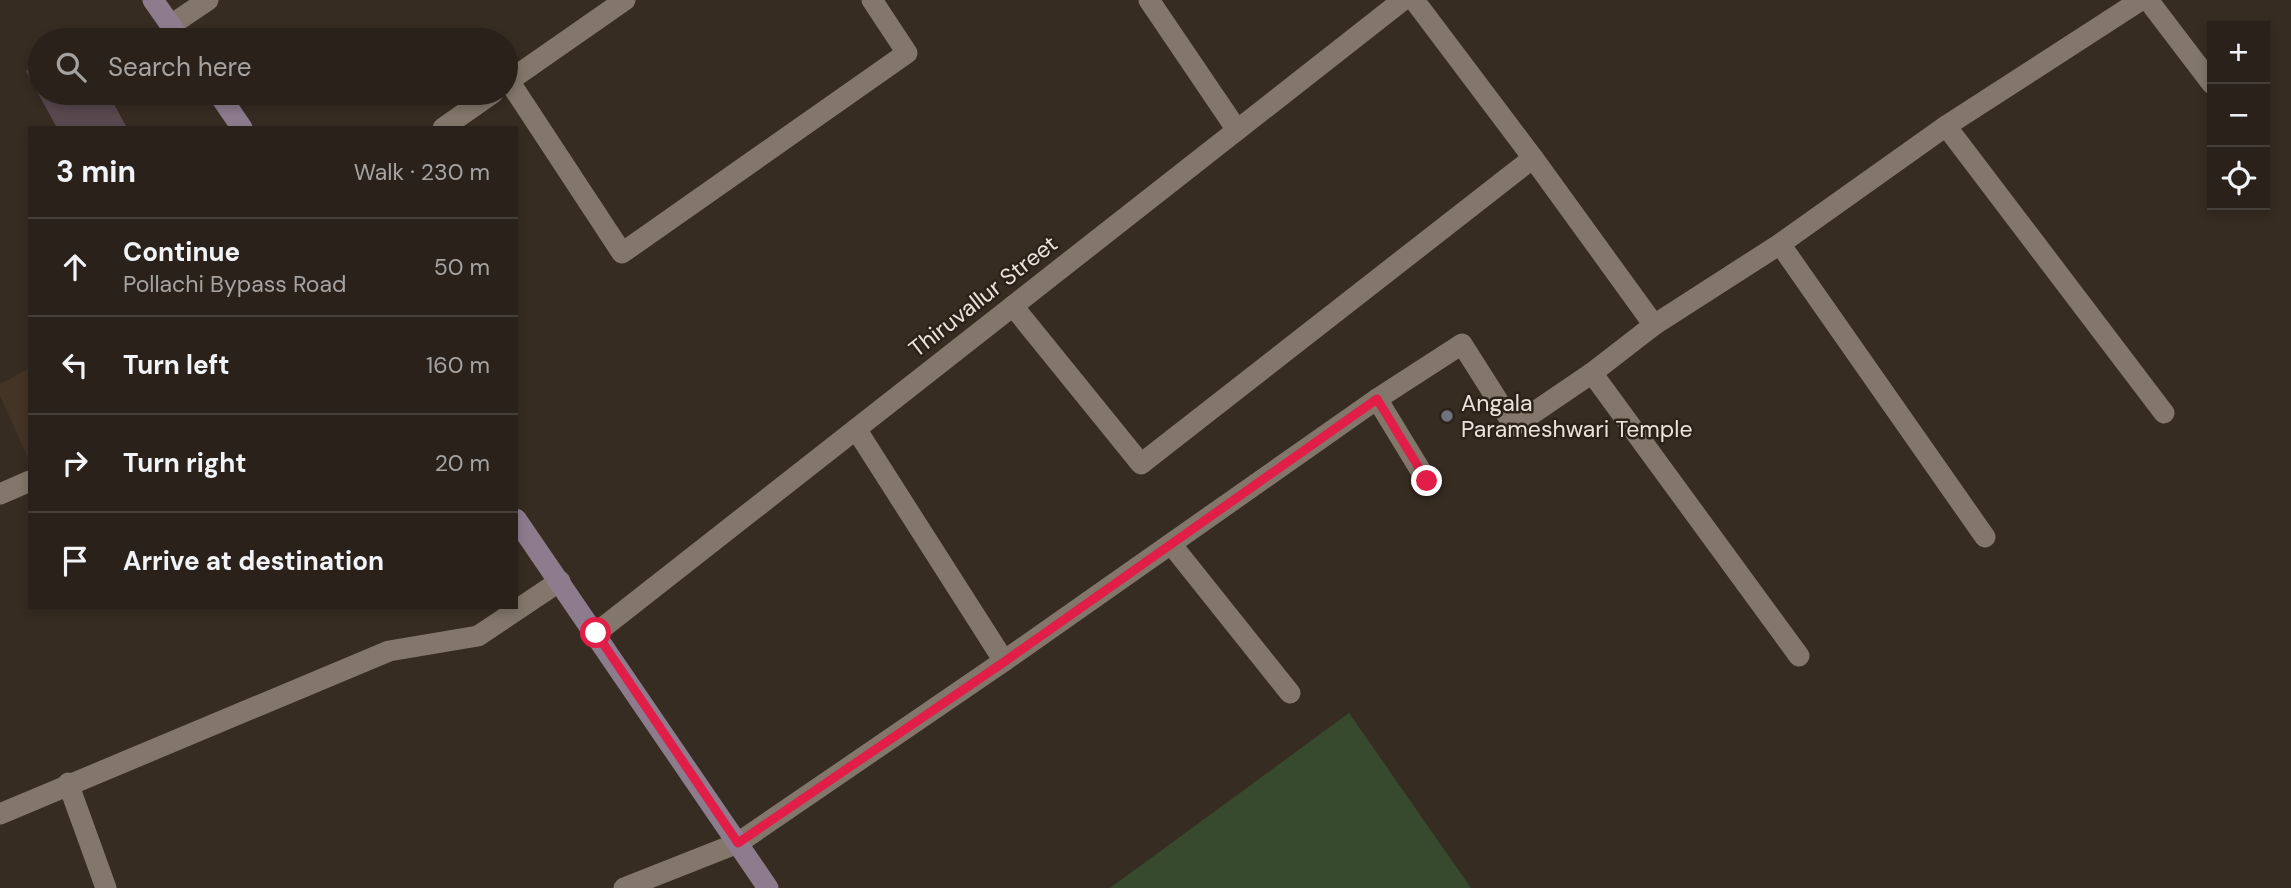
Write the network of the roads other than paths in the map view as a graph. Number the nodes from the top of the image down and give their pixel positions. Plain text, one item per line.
1 (153, 0) edge
2 (208, 0) edge
3 (625, 0) edge
4 (873, 0) edge
5 (1149, 0) edge
6 (1403, 0) edge
7 (1414, 0) edge
8 (2141, 0) edge
9 (2148, 0) edge
10 (173, 28) edge
11 (181, 28) edge
12 (518, 75) edge
13 (2211, 84) edge
14 (227, 105) edge
15 (475, 105) edge
16 (516, 105) edge
17 (242, 126) edge
18 (446, 126) edge
19 (1946, 126) junction
20 (1237, 130) junction
21 (1534, 158) junction
22 (1780, 244) junction
23 (1013, 306) junction
24 (1654, 326) junction
25 (1592, 373) junction
26 (1377, 399) junction
27 (2164, 414) dead end
28 (856, 429) junction
29 (1427, 481) dead end
30 (28, 482) edge
31 (0, 494) edge
32 (518, 522) edge
33 (1985, 537) dead end
34 (1171, 544) junction
35 (560, 581) junction
36 (596, 633) junction
37 (1798, 656) dead end
38 (1004, 662) junction
39 (1290, 694) dead end
40 (68, 783) junction
41 (0, 814) edge
42 (738, 843) junction
43 (106, 888) edge
44 (624, 888) edge
45 (768, 888) edge

1 - 10 main road
2 - 11 street
3 - 12 street
4 - 16 street
5 - 20 street
6 - 20 street, Thiruvallur Street
7 - 21 street
8 - 19 street
9 - 13 street
14 - 17 main road
15 - 18 street
19 - 22 street
19 - 27 street
20 - 23 street, Thiruvallur Street
21 - 23 street
21 - 24 street
22 - 24 street
22 - 33 street
23 - 28 street, Thiruvallur Street
24 - 25 street
25 - 26 street
25 - 37 street
26 - 29 street
26 - 34 street
28 - 36 street, Thiruvallur Street
28 - 38 street
30 - 31 street
32 - 35 main road
34 - 38 street
34 - 39 street
35 - 36 main road
35 - 40 street
36 - 42 main road
38 - 42 street
40 - 41 street
40 - 43 street
42 - 44 street
42 - 45 main road

